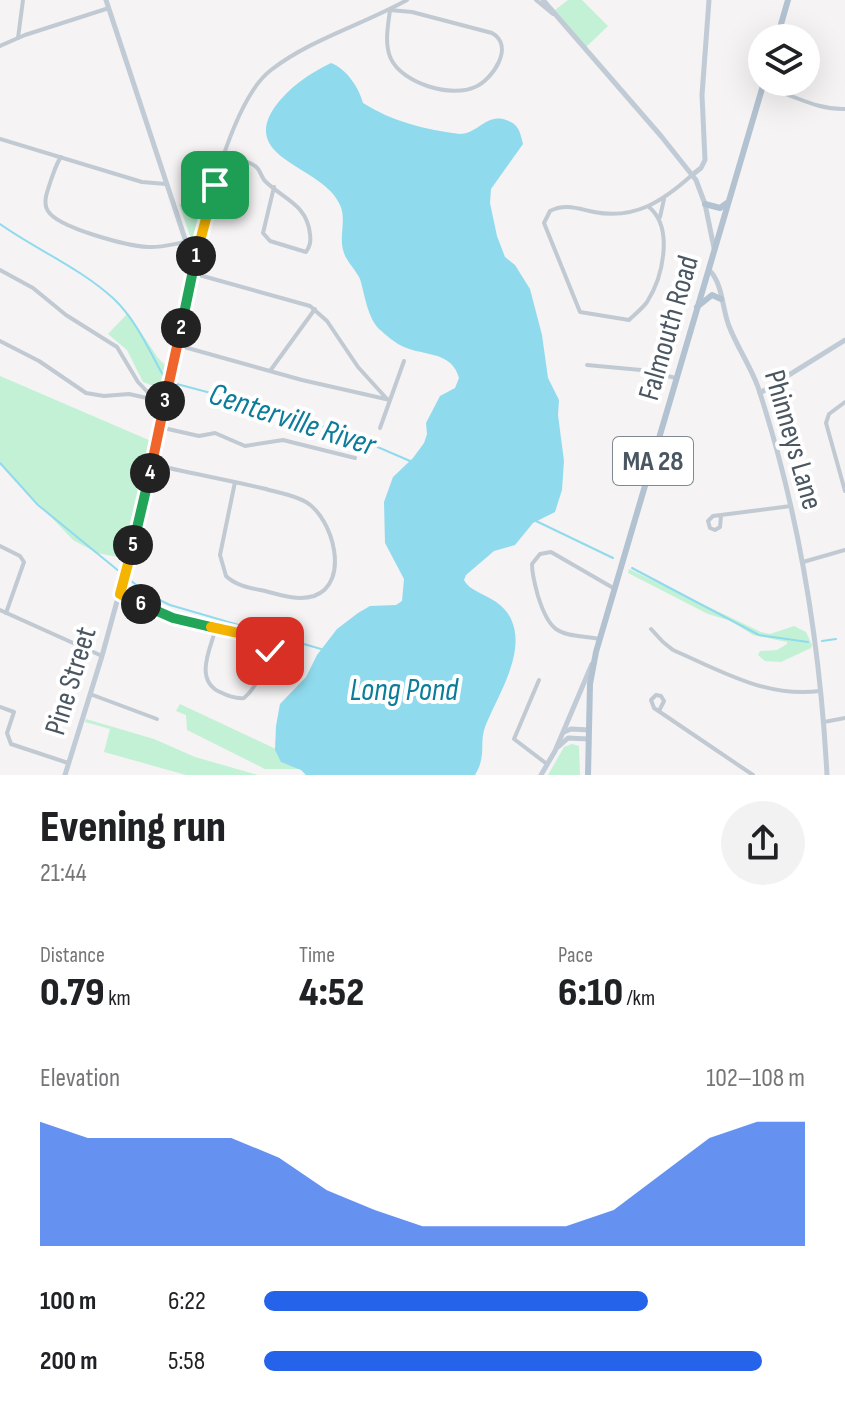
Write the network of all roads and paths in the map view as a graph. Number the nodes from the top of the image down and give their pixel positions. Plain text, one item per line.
1 (23, 0) edge
2 (106, 0) edge
3 (407, 0) edge
4 (536, 0) edge
5 (543, 0) edge
6 (709, 0) edge
7 (788, 0) edge
8 (109, 8) junction
9 (390, 10) junction
10 (557, 18) junction
11 (781, 24) edge
12 (18, 38) junction
13 (0, 46) edge
14 (759, 96) edge
15 (792, 96) edge
16 (845, 109) edge
17 (0, 139) edge
18 (225, 154) junction
19 (61, 157) junction
20 (692, 175) junction
21 (166, 184) junction
22 (274, 187) junction
23 (730, 196) junction
24 (664, 197) junction
25 (705, 204) junction
26 (649, 207) junction
27 (660, 217) junction
28 (186, 242) junction
29 (714, 249) junction
30 (0, 270) edge
31 (708, 270) junction
32 (192, 273) junction
33 (721, 299) junction
34 (697, 307) junction
35 (315, 309) junction
36 (845, 340) edge
37 (0, 341) edge
38 (177, 345) junction
39 (404, 361) dead end
40 (587, 365) dead end
41 (270, 371) junction
42 (677, 378) junction
43 (760, 393) junction
44 (154, 399) junction
45 (388, 399) junction
46 (165, 402) junction
47 (845, 402) edge
48 (159, 427) junction
49 (380, 428) dead end
50 (355, 458) dead end
51 (151, 464) junction
52 (235, 482) junction
53 (845, 491) edge
54 (791, 506) junction
55 (721, 516) dead end
56 (0, 546) edge
57 (845, 550) edge
58 (803, 562) junction
59 (615, 589) junction
60 (120, 594) junction
61 (0, 610) edge
62 (6, 613) junction
63 (216, 628) junction
64 (651, 629) dead end
65 (600, 639) junction
66 (596, 652) junction
67 (102, 656) junction
68 (539, 680) dead end
69 (821, 691) junction
70 (90, 694) junction
71 (0, 707) edge
72 (659, 711) dead end
73 (845, 718) edge
74 (157, 719) dead end
75 (824, 722) junction
76 (589, 730) junction
77 (564, 732) junction
78 (588, 739) junction
79 (555, 751) junction
80 (68, 763) junction
81 (547, 764) junction
82 (65, 775) edge
83 (541, 775) edge
84 (588, 775) edge
85 (753, 775) edge
86 (827, 775) edge

1 - 12 street
2 - 8 main road
3 - 9 street
4 - 10 street
5 - 10 main road
6 - 20 main road
7 - 11 main road
8 - 12 street
8 - 21 main road
9 - 9 street
9 - 18 street
10 - 20 main road
12 - 13 street
14 - 23 main road, Falmouth Road / MA 28
15 - 16 street
17 - 19 street
18 - 22 street
18 - 32 street
19 - 21 street
19 - 28 street
20 - 24 street
20 - 25 main road
21 - 28 main road
22 - 22 street
23 - 25 main road
23 - 29 main road, Falmouth Road / MA 28
24 - 26 street
24 - 27 street
25 - 29 main road
26 - 27 street
26 - 27 street
28 - 32 main road
29 - 31 main road, Falmouth Road / MA 28
30 - 44 street
31 - 33 main road, Phinneys Lane
31 - 34 main road, Falmouth Road / MA 28
32 - 35 street
32 - 38 main road, Pine Street
33 - 34 main road
33 - 43 main road, Phinneys Lane
34 - 42 main road, Falmouth Road / MA 28
35 - 41 street
35 - 45 street
36 - 43 main road
37 - 44 street
38 - 41 street
38 - 46 main road, Pine Street
39 - 45 street
40 - 42 street
41 - 45 street
42 - 59 main road, Falmouth Road / MA 28
43 - 54 main road, Phinneys Lane
44 - 46 street
45 - 49 street
46 - 48 main road, Pine Street
47 - 53 street
48 - 50 street
48 - 51 main road, Pine Street
51 - 52 street
51 - 60 main road, Pine Street
52 - 52 street
54 - 55 street
54 - 58 main road, Phinneys Lane
56 - 62 street
57 - 58 street
58 - 69 main road, Phinneys Lane
59 - 65 main road, Falmouth Road / MA 28
59 - 65 street
60 - 63 street
60 - 67 main road, Pine Street
61 - 62 street
62 - 67 street
63 - 63 street
64 - 69 street
65 - 66 main road, Falmouth Road / MA 28
66 - 76 main road, Falmouth Road / MA 28
66 - 77 main road
67 - 70 main road, Pine Street
68 - 81 street
69 - 75 main road, Phinneys Lane
70 - 74 street
70 - 80 main road, Pine Street
71 - 80 street
72 - 85 street
73 - 75 street
75 - 86 main road, Phinneys Lane
76 - 77 main road
76 - 78 main road, Falmouth Road / MA 28
77 - 79 main road
78 - 79 main road
78 - 84 main road, Falmouth Road / MA 28
79 - 81 main road
80 - 82 main road, Pine Street
81 - 83 main road

